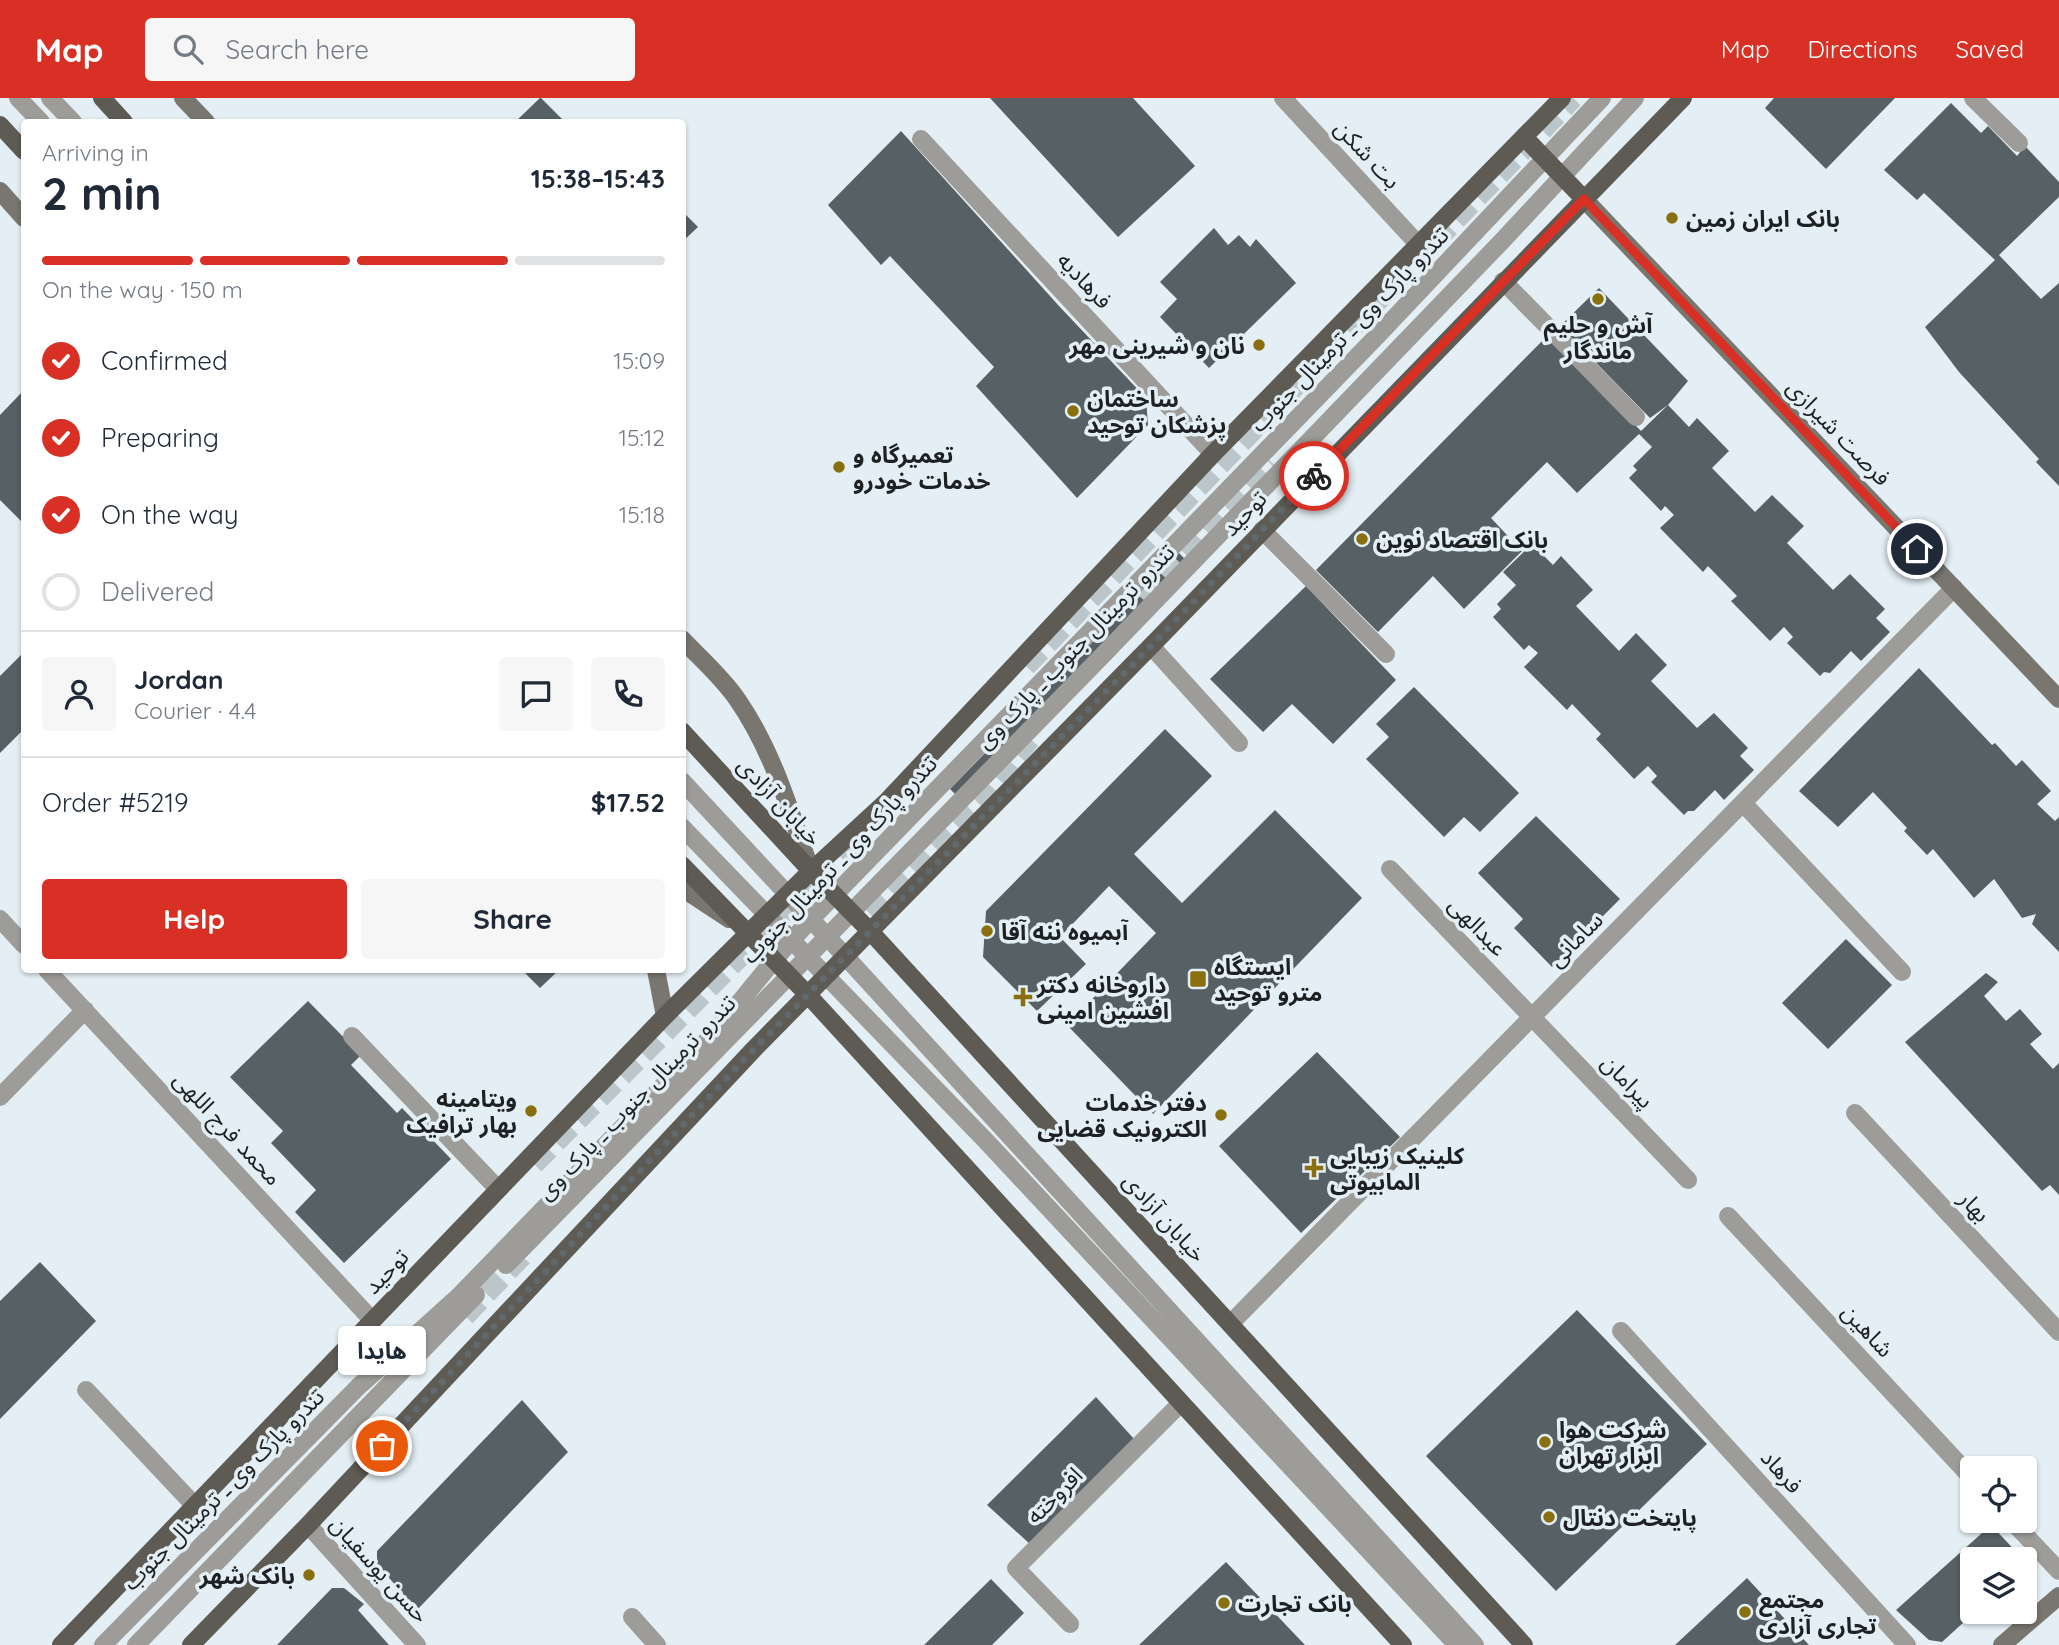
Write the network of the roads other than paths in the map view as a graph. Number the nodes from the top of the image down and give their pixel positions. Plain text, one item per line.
1 (18, 98) edge
2 (50, 98) edge
3 (102, 98) edge
4 (183, 98) edge
5 (1283, 98) edge
6 (1562, 98) edge
7 (1602, 98) edge
8 (1635, 98) edge
9 (1683, 98) edge
10 (1973, 98) edge
11 (38, 119) edge
12 (70, 119) edge
13 (121, 119) edge
14 (203, 119) edge
15 (0, 125) edge
16 (1524, 137) junction
17 (921, 139) dead end
18 (2019, 143) dead end
19 (21, 148) edge
20 (1545, 158) junction
21 (1562, 175) junction
22 (0, 191) edge
23 (1584, 199) junction
24 (21, 215) edge
25 (1417, 243) junction
26 (1503, 281) junction
27 (1636, 417) dead end
28 (1213, 454) junction
29 (1262, 530) junction
30 (1954, 588) junction
31 (686, 643) edge
32 (1151, 646) junction
33 (1386, 654) dead end
34 (2059, 699) edge
35 (686, 735) edge
36 (1239, 743) dead end
37 (686, 786) edge
38 (1743, 803) junction
39 (686, 831) edge
40 (686, 869) edge
41 (1390, 869) dead end
42 (811, 871) junction
43 (686, 891) edge
44 (788, 894) junction
45 (835, 896) junction
46 (850, 911) junction
47 (767, 915) junction
48 (0, 919) edge
49 (811, 919) junction
50 (869, 930) junction
51 (748, 933) junction
52 (826, 936) junction
53 (792, 940) junction
54 (21, 942) edge
55 (807, 956) junction
56 (845, 956) junction
57 (774, 960) junction
58 (1902, 972) dead end
59 (50, 973) edge
60 (657, 973) edge
61 (788, 975) junction
62 (827, 976) junction
63 (809, 996) junction
64 (85, 1010) junction
65 (665, 1016) junction
66 (1532, 1017) junction
67 (352, 1036) dead end
68 (0, 1097) edge
69 (1855, 1114) dead end
70 (1688, 1180) dead end
71 (498, 1189) junction
72 (1728, 1216) dead end
73 (372, 1320) junction
74 (1230, 1324) junction
75 (1621, 1331) dead end
76 (2059, 1332) edge
77 (86, 1390) dead end
78 (1181, 1403) junction
79 (1960, 1465) edge
80 (195, 1506) junction
81 (308, 1525) junction
82 (2023, 1533) edge
83 (2059, 1571) edge
84 (2059, 1596) edge
85 (632, 1618) dead end
86 (1070, 1624) dead end
87 (61, 1645) edge
88 (103, 1645) edge
89 (136, 1645) edge
90 (191, 1645) edge
91 (417, 1645) edge
92 (657, 1645) edge
93 (1403, 1645) edge
94 (1457, 1645) edge
95 (1475, 1645) edge
96 (1524, 1645) edge
97 (1907, 1645) edge
98 (2002, 1645) edge

1 - 11 street
2 - 12 street
3 - 13 main road
4 - 14 street
5 - 25 street, بت شکن
6 - 16 main road
7 - 20 street, تندرو پارک وی ـ ترمینال جنوب
8 - 21 street, تندرو ترمینال جنوب ـ پارک وی
9 - 23 main road, توحید
10 - 18 street
15 - 19 main road
16 - 20 main road
16 - 25 main road
17 - 28 street, فرهادیه
20 - 21 main road
20 - 45 street, تندرو پارک وی ـ ترمینال جنوب
21 - 23 main road
21 - 46 street, تندرو ترمینال جنوب ـ پارک وی
22 - 24 street
23 - 26 main road, توحید
23 - 30 street, فرصت شیرازی
25 - 28 main road
26 - 27 street
26 - 29 main road, توحید
28 - 42 main road
29 - 32 main road, توحید
29 - 33 street
30 - 34 street, فرصت شیرازی
30 - 38 street, سامانی
31 - 42 street
32 - 36 street
32 - 50 main road, توحید
35 - 42 main road, خیابان آزادی
37 - 44 street
38 - 58 street
38 - 66 street, سامانی
39 - 47 street
40 - 51 main road
41 - 66 street, عبدالهی
42 - 44 main road, توحید
42 - 45 main road, خیابان آزادی
43 - 51 street
44 - 47 main road, توحید
44 - 49 street
45 - 46 main road, خیابان آزادی
45 - 49 street, تندرو پارک وی ـ ترمینال جنوب
46 - 50 main road, خیابان آزادی
46 - 52 street, تندرو ترمینال جنوب ـ پارک وی
47 - 51 main road, توحید
47 - 53 street
48 - 54 street
49 - 52 street
49 - 53 street, تندرو پارک وی ـ ترمینال جنوب
50 - 56 main road, توحید
50 - 74 main road, خیابان آزادی
51 - 57 main road
51 - 65 main road, توحید
52 - 55 street, تندرو ترمینال جنوب ـ پارک وی
52 - 56 street
53 - 55 street
53 - 57 street, تندرو پارک وی ـ ترمینال جنوب
55 - 61 street, تندرو ترمینال جنوب ـ پارک وی
55 - 62 street
56 - 62 main road, توحید
56 - 95 street
57 - 61 main road
57 - 88 street, تندرو پارک وی ـ ترمینال جنوب
59 - 64 street, محمد فرج اللهی
60 - 65 street
61 - 63 main road
61 - 89 street, تندرو ترمینال جنوب ـ پارک وی
62 - 63 main road, توحید
62 - 94 street
63 - 78 main road
63 - 81 main road
64 - 68 street
64 - 73 street, محمد فرج اللهی
65 - 71 main road, توحید
66 - 70 street, پیرامان
66 - 74 street, سامانی
67 - 71 street
69 - 76 street, بهار
71 - 73 main road, توحید
72 - 79 street, شاهین
73 - 80 main road, توحید
74 - 96 main road, خیابان آزادی
75 - 97 street, فرهاد
77 - 80 street
78 - 86 street, افروخته
78 - 93 main road
80 - 87 main road, توحید
81 - 90 main road
81 - 91 street, حسن یوسفیان
82 - 83 street
84 - 98 street
85 - 92 street

